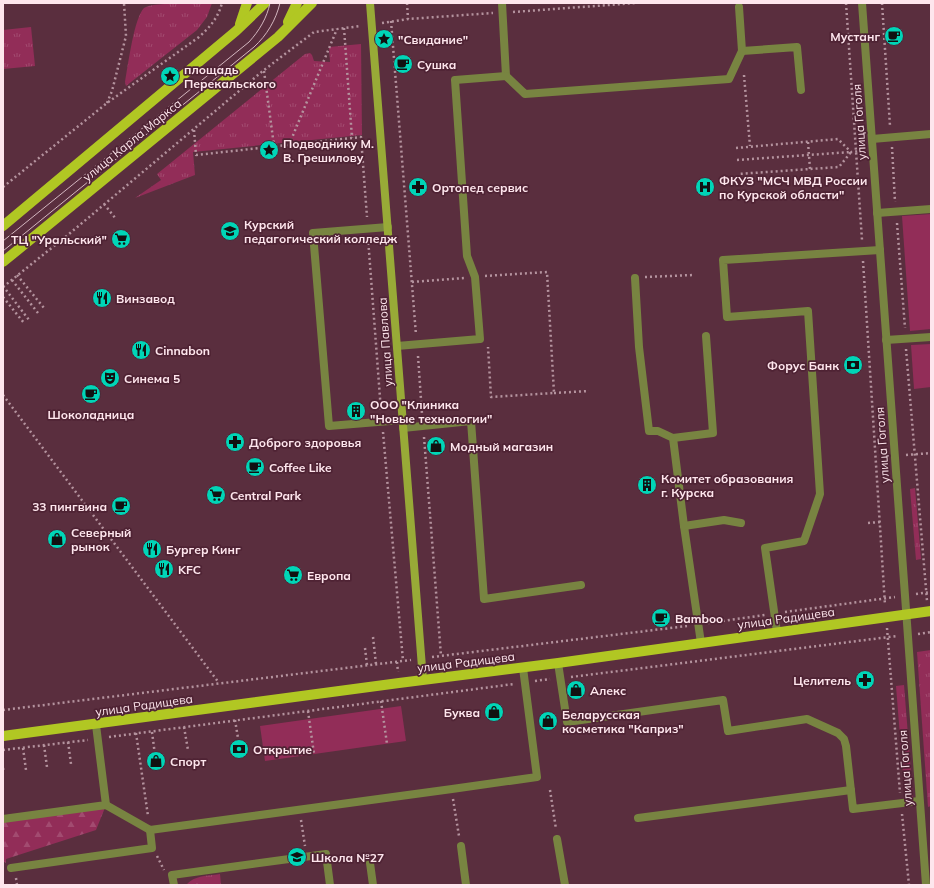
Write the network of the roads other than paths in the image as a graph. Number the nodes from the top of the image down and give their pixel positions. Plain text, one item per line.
1 (247, 3) edge
2 (264, 3) edge
3 (297, 3) edge
4 (312, 3) edge
5 (370, 3) edge
6 (502, 3) edge
7 (862, 3) edge
8 (739, 7) dead end
9 (236, 31) junction
10 (278, 37) junction
11 (742, 51) junction
12 (506, 76) junction
13 (800, 90) dead end
14 (931, 134) edge
15 (872, 138) junction
16 (931, 209) edge
17 (877, 213) junction
18 (3, 226) edge
19 (388, 227) junction
20 (880, 250) junction
21 (3, 262) edge
22 (635, 278) road end
23 (706, 336) dead end
24 (931, 337) edge
25 (886, 340) junction
26 (397, 346) junction
27 (403, 424) junction
28 (673, 438) junction
29 (741, 523) dead end
30 (684, 526) junction
31 (581, 585) dead end
32 (930, 612) edge
33 (906, 615) junction
34 (778, 632) junction
35 (701, 643) junction
36 (558, 663) junction
37 (523, 668) junction
38 (423, 680) junction
39 (96, 725) junction
40 (3, 736) edge
41 (851, 790) junction
42 (919, 801) junction
43 (106, 805) junction
44 (638, 818) dead end
45 (3, 819) edge
46 (150, 830) junction
47 (557, 839) road end
48 (461, 846) dead end
49 (370, 863) dead end
50 (11, 868) dead end
51 (174, 885) edge
52 (330, 885) edge
53 (373, 885) edge
54 (466, 885) edge
55 (564, 885) edge
56 (926, 885) edge

1 - 9 main road
2 - 9 main road, улица Карла Маркса
3 - 10 main road
4 - 10 main road, улица Карла Маркса
5 - 19 main road, улица Павлова
6 - 12 street
7 - 15 street, улица Гоголя
8 - 11 street
9 - 18 main road, улица Карла Маркса
10 - 21 main road, улица Карла Маркса
11 - 12 street
11 - 13 street
12 - 26 street
14 - 15 street
15 - 17 street, улица Гоголя
16 - 17 street
17 - 20 street, улица Гоголя
19 - 26 main road, улица Павлова
19 - 27 street
20 - 25 street, улица Гоголя
20 - 34 street
22 - 28 street
23 - 28 street
24 - 25 street
25 - 33 street, улица Гоголя
26 - 27 main road, улица Павлова
27 - 31 street
27 - 38 main road, улица Павлова
28 - 30 street
29 - 30 street
30 - 35 street
32 - 33 main road, улица Радищева
33 - 34 main road, улица Радищева
33 - 42 street, улица Гоголя
34 - 35 main road, улица Радищева
35 - 36 main road, улица Радищева
36 - 37 main road, улица Радищева
36 - 41 street
37 - 38 main road, улица Радищева
37 - 46 street
38 - 39 main road, улица Радищева
39 - 40 main road, улица Радищева
39 - 43 street
41 - 42 street
41 - 44 street
42 - 56 street, улица Гоголя
43 - 45 street
43 - 46 street
46 - 50 street
47 - 55 street
48 - 54 street
49 - 53 street
51 - 52 street

